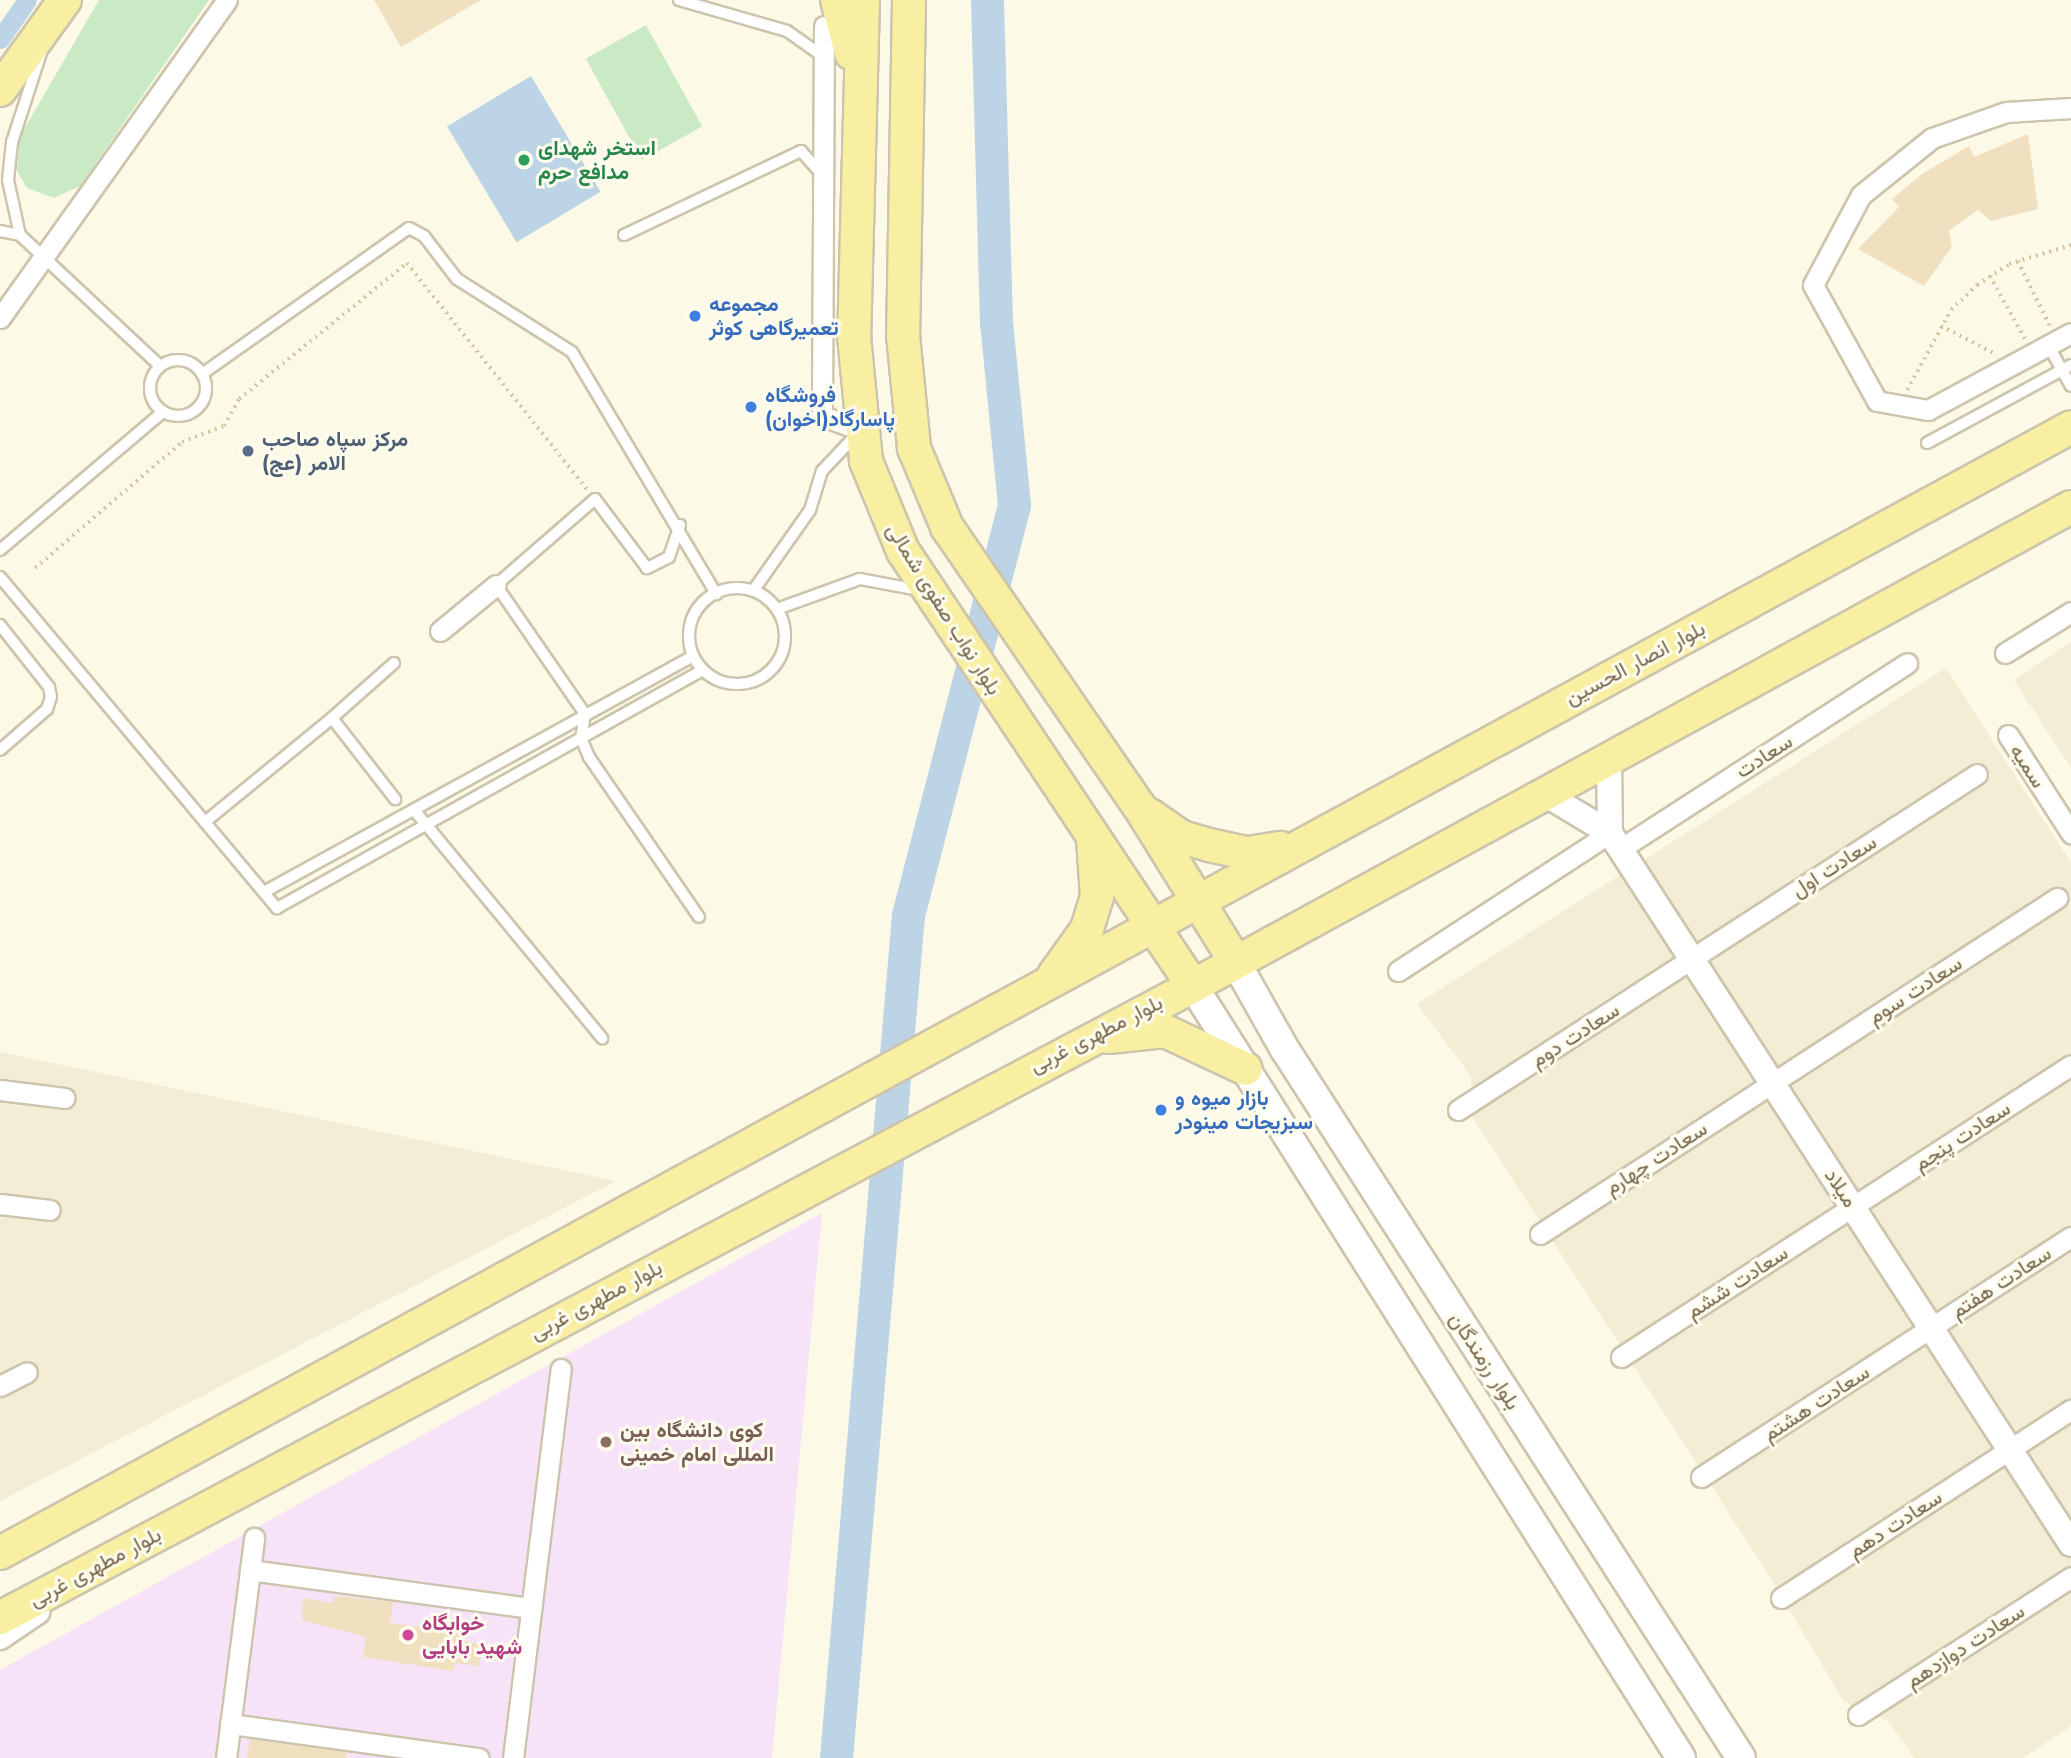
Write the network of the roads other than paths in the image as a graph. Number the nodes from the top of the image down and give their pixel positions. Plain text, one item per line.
1 (227, 0) edge
2 (679, 0) edge
3 (863, 0) edge
4 (912, 6) edge
5 (57, 11) edge
6 (831, 13) edge
7 (824, 58) junction
8 (0, 90) edge
9 (2071, 108) edge
10 (859, 114) junction
11 (823, 176) junction
12 (0, 231) edge
13 (20, 235) junction
14 (624, 235) dead end
15 (42, 258) junction
16 (0, 318) edge
17 (2052, 343) edge
18 (160, 366) junction
19 (2066, 367) edge
20 (202, 374) junction
21 (2071, 386) edge
22 (163, 412) junction
23 (2071, 427) edge
24 (861, 430) junction
25 (1927, 443) dead end
26 (2071, 508) edge
27 (680, 525) junction
28 (0, 550) edge
29 (0, 577) edge
30 (496, 585) junction
31 (753, 591) junction
32 (716, 594) junction
33 (932, 595) junction
34 (777, 609) junction
35 (2071, 612) edge
36 (0, 625) edge
37 (440, 631) dead end
38 (2005, 653) dead end
39 (694, 656) junction
40 (394, 663) dead end
41 (1907, 663) dead end
42 (703, 670) junction
43 (585, 714) junction
44 (332, 718) junction
45 (2008, 735) dead end
46 (582, 738) junction
47 (0, 750) edge
48 (1609, 759) junction
49 (1977, 774) dead end
50 (1545, 794) junction
51 (395, 799) dead end
52 (1139, 806) junction
53 (414, 810) junction
54 (205, 822) junction
55 (423, 826) junction
56 (2071, 833) edge
57 (1092, 835) junction
58 (1312, 838) junction
59 (1615, 841) junction
60 (264, 892) junction
61 (1198, 898) junction
62 (2057, 898) dead end
63 (699, 917) dead end
64 (1151, 925) junction
65 (1692, 959) junction
66 (1235, 961) junction
67 (1398, 971) dead end
68 (1045, 985) junction
69 (1193, 986) junction
70 (602, 1038) dead end
71 (1067, 1048) junction
72 (2071, 1065) edge
73 (1246, 1069) junction
74 (1772, 1083) junction
75 (0, 1090) edge
76 (65, 1098) dead end
77 (1458, 1110) dead end
78 (0, 1204) edge
79 (1853, 1207) junction
80 (50, 1210) dead end
81 (1540, 1234) dead end
82 (2071, 1237) edge
83 (1931, 1328) junction
84 (1621, 1357) dead end
85 (561, 1369) dead end
86 (27, 1372) dead end
87 (0, 1386) edge
88 (2071, 1410) edge
89 (2010, 1449) junction
90 (1701, 1477) dead end
91 (122, 1487) junction
92 (0, 1535) edge
93 (254, 1538) dead end
94 (2071, 1544) edge
95 (129, 1549) junction
96 (0, 1553) edge
97 (250, 1570) junction
98 (2071, 1577) edge
99 (1781, 1598) dead end
100 (531, 1608) junction
101 (0, 1618) edge
102 (0, 1637) edge
103 (1858, 1715) dead end
104 (230, 1724) junction
105 (226, 1758) edge
106 (479, 1758) edge
107 (513, 1758) edge
108 (1681, 1758) edge
109 (1741, 1758) edge

1 - 15 street
2 - 7 lane
3 - 10 main road, بلوار نواب صفوی شمالی
4 - 52 main road
5 - 8 main road
5 - 13 lane
6 - 7 street
6 - 10 main road
7 - 11 street
9 - 17 street
10 - 24 main road, بلوار نواب صفوی شمالی
11 - 14 lane
11 - 24 street
12 - 13 lane
13 - 15 lane
15 - 16 street
15 - 18 lane
17 - 19 lane
18 - 20 lane
18 - 22 lane
19 - 21 lane
19 - 25 lane
20 - 22 lane
20 - 27 lane
22 - 28 lane
23 - 58 main road, بلوار انصار الحسین
24 - 31 lane
24 - 33 main road, بلوار نواب صفوی شمالی
26 - 48 main road
27 - 30 lane
27 - 32 lane
29 - 54 lane
30 - 37 street
30 - 43 lane
31 - 32 lane
31 - 34 lane
32 - 39 lane
33 - 34 lane
33 - 57 main road, بلوار نواب صفوی شمالی
34 - 42 lane
35 - 38 street
36 - 47 lane
39 - 42 lane
39 - 43 lane
40 - 44 lane
41 - 59 street, سعادت
42 - 46 lane
43 - 46 lane
43 - 53 lane
44 - 51 lane
44 - 54 lane
45 - 56 street, سمیه
46 - 55 lane
46 - 63 lane
48 - 50 main road
48 - 59 street
49 - 65 street, سعادت اول
50 - 59 street
50 - 66 main road
52 - 58 main road
52 - 61 main road
53 - 55 lane
53 - 60 lane
54 - 60 lane
55 - 60 lane
55 - 70 lane
57 - 64 main road, بلوار نواب صفوی شمالی
57 - 68 main road
58 - 61 main road, بلوار انصار الحسین
59 - 65 street, میلاد
59 - 67 street, سعادت
61 - 64 main road, بلوار انصار الحسین
61 - 66 main road
62 - 74 street, سعادت سوم
64 - 68 main road
64 - 69 main road, بلوار نواب صفوی شمالی
65 - 74 street, میلاد
65 - 77 street, سعادت دوم
66 - 69 main road, بلوار مطهری غربی
66 - 109 main road, بلوار رزمندگان
68 - 91 main road
69 - 71 main road, بلوار مطهری غربی
69 - 73 main road
71 - 73 main road
71 - 95 main road, بلوار مطهری غربی
72 - 79 street, سعادت پنجم
73 - 108 main road
74 - 79 street, میلاد
74 - 81 street, سعادت چهارم
75 - 76 street
78 - 80 street
79 - 83 street, میلاد
79 - 84 street, سعادت ششم
82 - 83 street, سعادت هفتم
83 - 89 street, میلاد
83 - 90 street, سعادت هشتم
85 - 100 street
86 - 87 street
88 - 89 street, سعادت دهم
89 - 94 street, میلاد
89 - 99 street, سعادت دهم
91 - 92 street
91 - 96 main road
93 - 97 street
95 - 101 main road, بلوار مطهری غربی
95 - 102 street
97 - 100 street
97 - 104 street
98 - 103 street, سعادت دوازدهم
100 - 107 street
104 - 105 street
104 - 106 street

